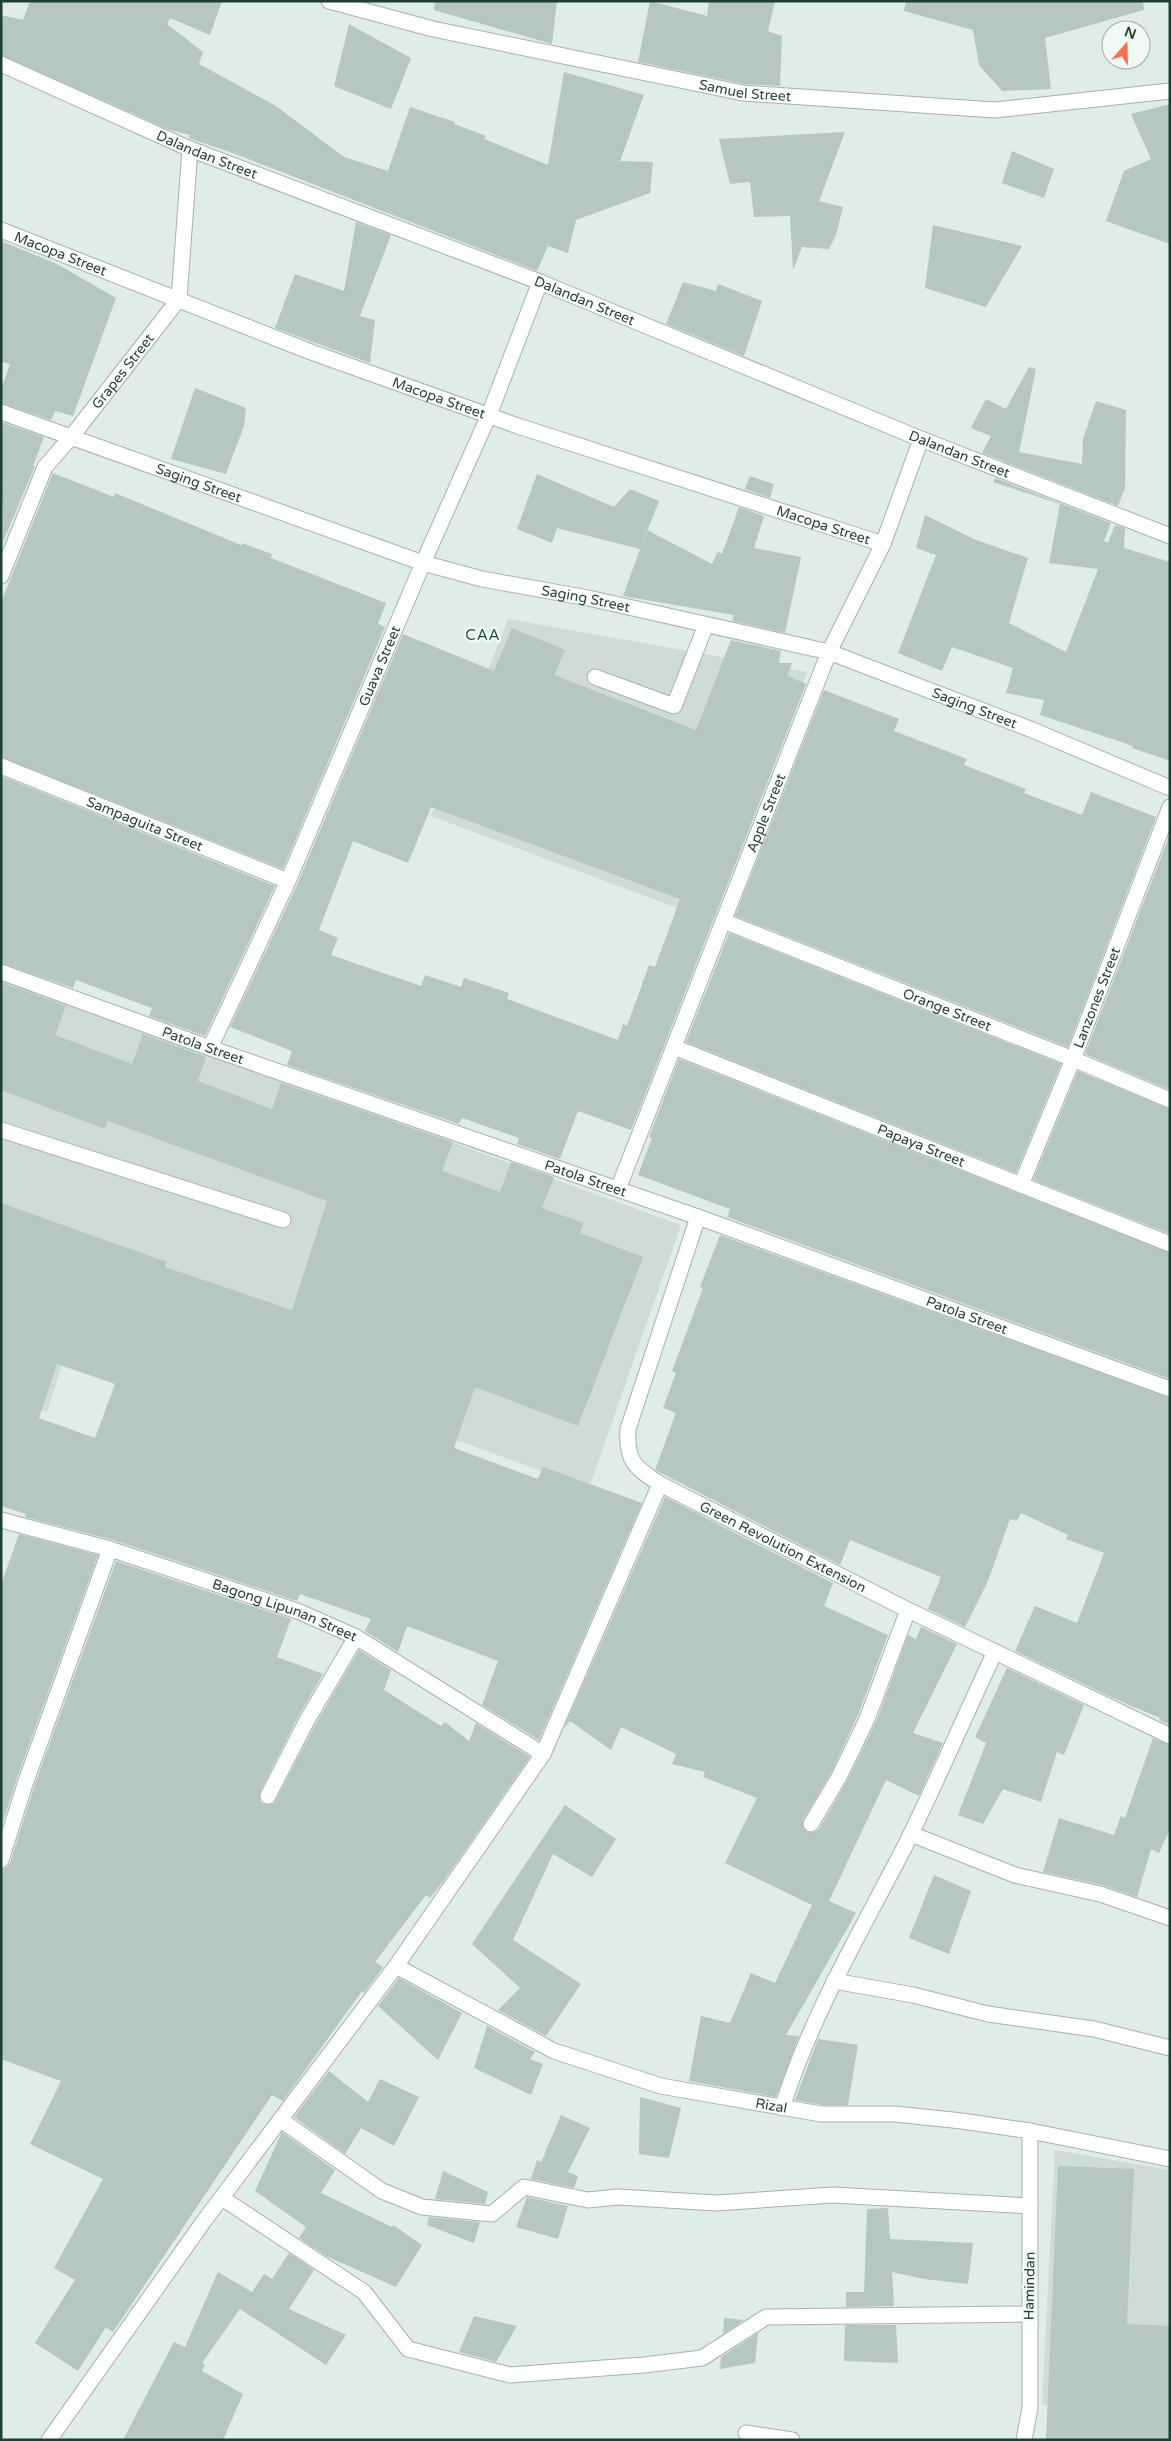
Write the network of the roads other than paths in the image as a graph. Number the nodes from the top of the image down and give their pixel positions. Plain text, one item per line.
1 (329, 1) edge
2 (1, 64) edge
3 (1170, 90) edge
4 (190, 149) junction
5 (1, 230) edge
6 (540, 282) junction
7 (179, 299) junction
8 (1, 412) edge
9 (489, 415) junction
10 (72, 436) junction
11 (921, 439) junction
12 (1170, 536) edge
13 (883, 544) junction
14 (423, 563) junction
15 (1, 576) edge
16 (706, 625) junction
17 (830, 652) junction
18 (594, 677) dead end
19 (1, 766) edge
20 (1170, 788) edge
21 (1170, 807) edge
22 (288, 881) junction
23 (723, 921) junction
24 (1, 972) edge
25 (674, 1047) junction
26 (210, 1048) junction
27 (1073, 1059) junction
28 (1170, 1100) edge
29 (1, 1130) edge
30 (1021, 1185) junction
31 (618, 1189) junction
32 (698, 1217) junction
33 (282, 1220) dead end
34 (1170, 1244) edge
35 (1170, 1389) edge
36 (660, 1484) junction
37 (1, 1520) edge
38 (110, 1549) junction
39 (908, 1610) junction
40 (356, 1637) junction
41 (995, 1652) junction
42 (1170, 1736) edge
43 (543, 1754) junction
44 (268, 1796) dead end
45 (811, 1824) dead end
46 (911, 1834) junction
47 (1, 1860) edge
48 (1170, 1918) edge
49 (396, 1966) junction
50 (834, 1982) junction
51 (1170, 2048) edge
52 (782, 2108) junction
53 (281, 2120) junction
54 (1030, 2131) junction
55 (1170, 2159) edge
56 (222, 2198) junction
57 (1030, 2206) junction
58 (1029, 2314) junction
59 (746, 2433) dead end
60 (49, 2440) edge
61 (792, 2440) edge
62 (1024, 2440) edge

1 - 3 street, Samuel Street
2 - 4 street, Dalandan Street
4 - 6 street, Dalandan Street
4 - 7 street
5 - 7 street, Macopa Street
6 - 9 street, Guava Street
6 - 11 street, Dalandan Street
7 - 9 street, Macopa Street
7 - 10 street, Grapes Street
8 - 10 street, Saging Street
9 - 13 street, Macopa Street
9 - 14 street, Guava Street
10 - 14 street, Saging Street
10 - 15 street, Grapes Street
11 - 12 street, Dalandan Street
11 - 13 street, Apple Street
13 - 17 street, Apple Street
14 - 16 street, Saging Street
14 - 22 street, Guava Street
16 - 17 street, Saging Street
16 - 18 street
17 - 20 street, Saging Street
17 - 23 street, Apple Street
19 - 22 street, Sampaguita Street
21 - 27 street, Lanzones Street
22 - 26 street, Guava Street
23 - 25 street, Apple Street
23 - 27 street, Orange Street
24 - 26 street, Patola Street
25 - 30 street, Papaya Street
25 - 31 street, Apple Street
26 - 31 street, Patola Street
27 - 28 street, Orange Street
27 - 30 street, Lanzones Street
29 - 33 street
30 - 34 street, Papaya Street
31 - 32 street, Patola Street
32 - 35 street, Patola Street
32 - 36 street, Green Revolution Extension
36 - 39 street, Green Revolution Extension
36 - 43 street
37 - 38 street, Bagong Lipunan Street
38 - 40 street, Bagong Lipunan Street
38 - 47 street
39 - 41 street, Green Revolution Extension
39 - 45 street
40 - 43 street, Bagong Lipunan Street
40 - 44 street
41 - 42 street, Green Revolution Extension
41 - 46 street
43 - 49 street
46 - 48 street
46 - 50 street
49 - 52 street, Rizal
49 - 53 street
50 - 51 street
50 - 52 street
52 - 54 street, Rizal
53 - 56 street
53 - 57 street
54 - 55 street, Rizal
54 - 57 street, Hamindan
56 - 58 street
56 - 60 street
57 - 58 street, Hamindan
58 - 62 street, Hamindan
59 - 61 street

